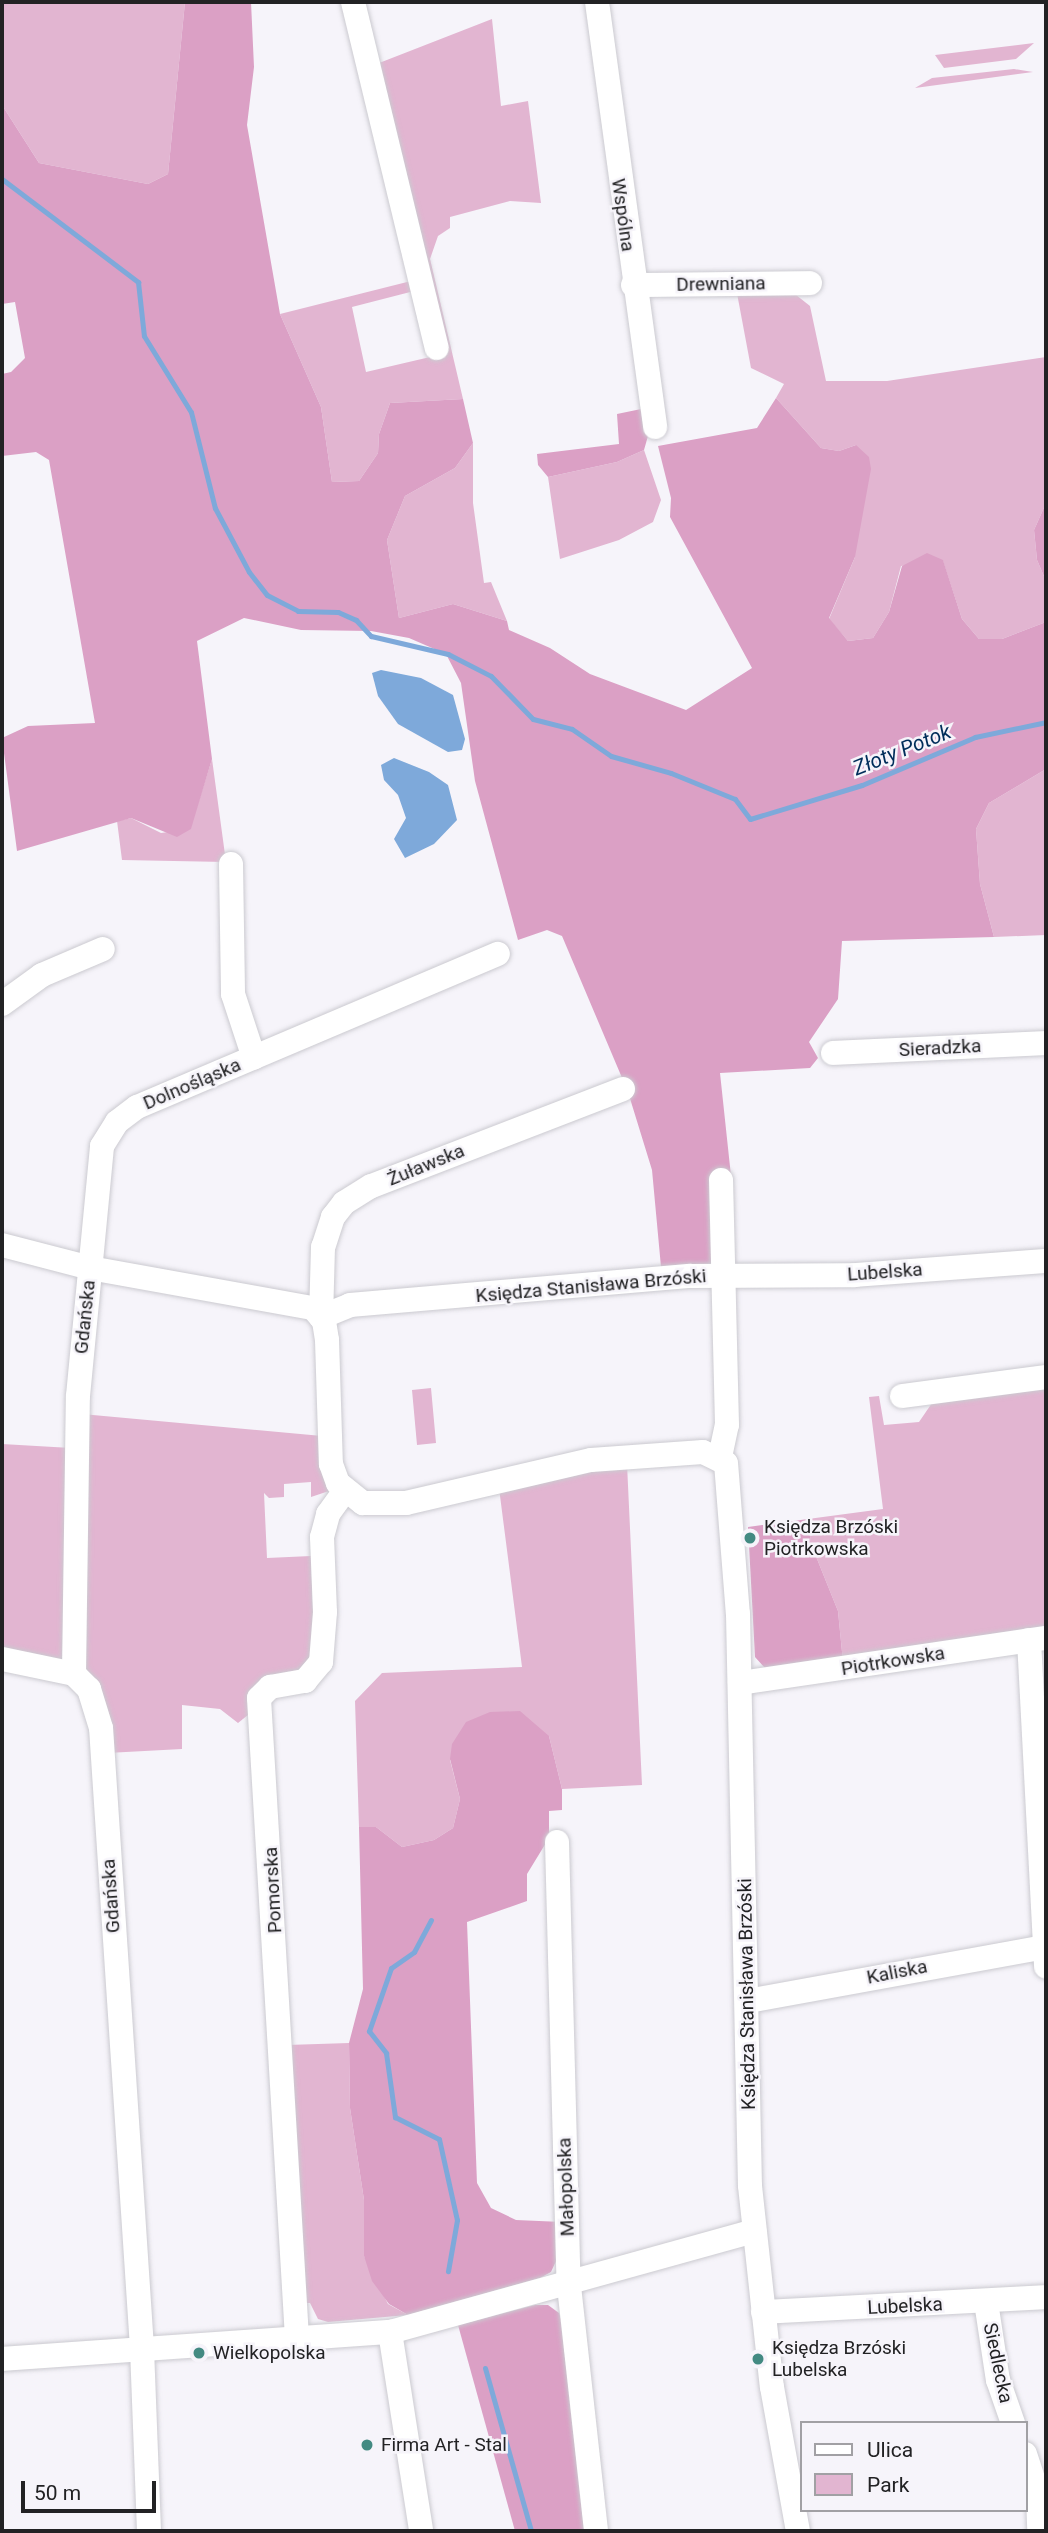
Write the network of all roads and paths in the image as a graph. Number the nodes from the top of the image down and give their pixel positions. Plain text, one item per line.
1 (354, 2) edge
2 (597, 2) edge
3 (810, 283) dead end
4 (633, 285) junction
5 (437, 348) dead end
6 (655, 427) dead end
7 (231, 864) dead end
8 (103, 949) dead end
9 (498, 954) dead end
10 (2, 1004) edge
11 (1046, 1043) edge
12 (833, 1053) dead end
13 (254, 1058) junction
14 (622, 1089) dead end
15 (721, 1180) dead end
16 (2, 1245) edge
17 (1046, 1261) edge
18 (90, 1268) junction
19 (724, 1277) junction
20 (321, 1317) junction
21 (1046, 1377) edge
22 (902, 1396) dead end
23 (720, 1457) junction
24 (345, 1491) junction
25 (1038, 1639) edge
26 (2, 1659) edge
27 (74, 1674) junction
28 (740, 1683) junction
29 (557, 1842) dead end
30 (1046, 1954) edge
31 (748, 2001) junction
32 (754, 2231) junction
33 (569, 2286) junction
34 (1046, 2297) edge
35 (986, 2302) junction
36 (763, 2312) junction
37 (390, 2332) junction
38 (297, 2338) junction
39 (142, 2348) junction
40 (2, 2359) edge
41 (1012, 2421) edge
42 (1027, 2460) edge
43 (149, 2531) edge
44 (421, 2531) edge
45 (596, 2531) edge
46 (798, 2531) edge
47 (1039, 2531) edge

1 - 5 street
2 - 4 street, Wspólna
3 - 4 street, Drewniana
4 - 6 street, Wspólna
7 - 13 street, Dolnośląska
8 - 10 street
9 - 13 street, Dolnośląska
11 - 12 street, Sieradzka
13 - 18 street, Dolnośląska
14 - 20 street, Żuławska
15 - 19 street
16 - 18 street
17 - 19 street, Lubelska
18 - 20 street
18 - 27 street, Gdańska
19 - 20 street, Księdza Stanisława Brzóski
19 - 23 street, Księdza Stanisława Brzóski
20 - 24 street
21 - 22 street
23 - 24 street
23 - 28 street, Księdza Stanisława Brzóski
24 - 38 street, Pomorska
25 - 28 street, Piotrkowska
25 - 30 street
26 - 27 street
27 - 39 street, Gdańska
28 - 31 street, Księdza Stanisława Brzóski
29 - 33 street, Małopolska
30 - 31 street, Kaliska
31 - 32 street, Księdza Stanisława Brzóski
32 - 33 street
32 - 36 street, Księdza Stanisława Brzóski
33 - 37 street
33 - 45 street, Małopolska
34 - 35 street, Lubelska
35 - 36 street, Lubelska
35 - 41 street, Siedlecka
36 - 46 street, Księdza Stanisława Brzóski
37 - 38 street
37 - 44 street
38 - 39 street
39 - 40 street
39 - 43 street, Gdańska
42 - 47 street

